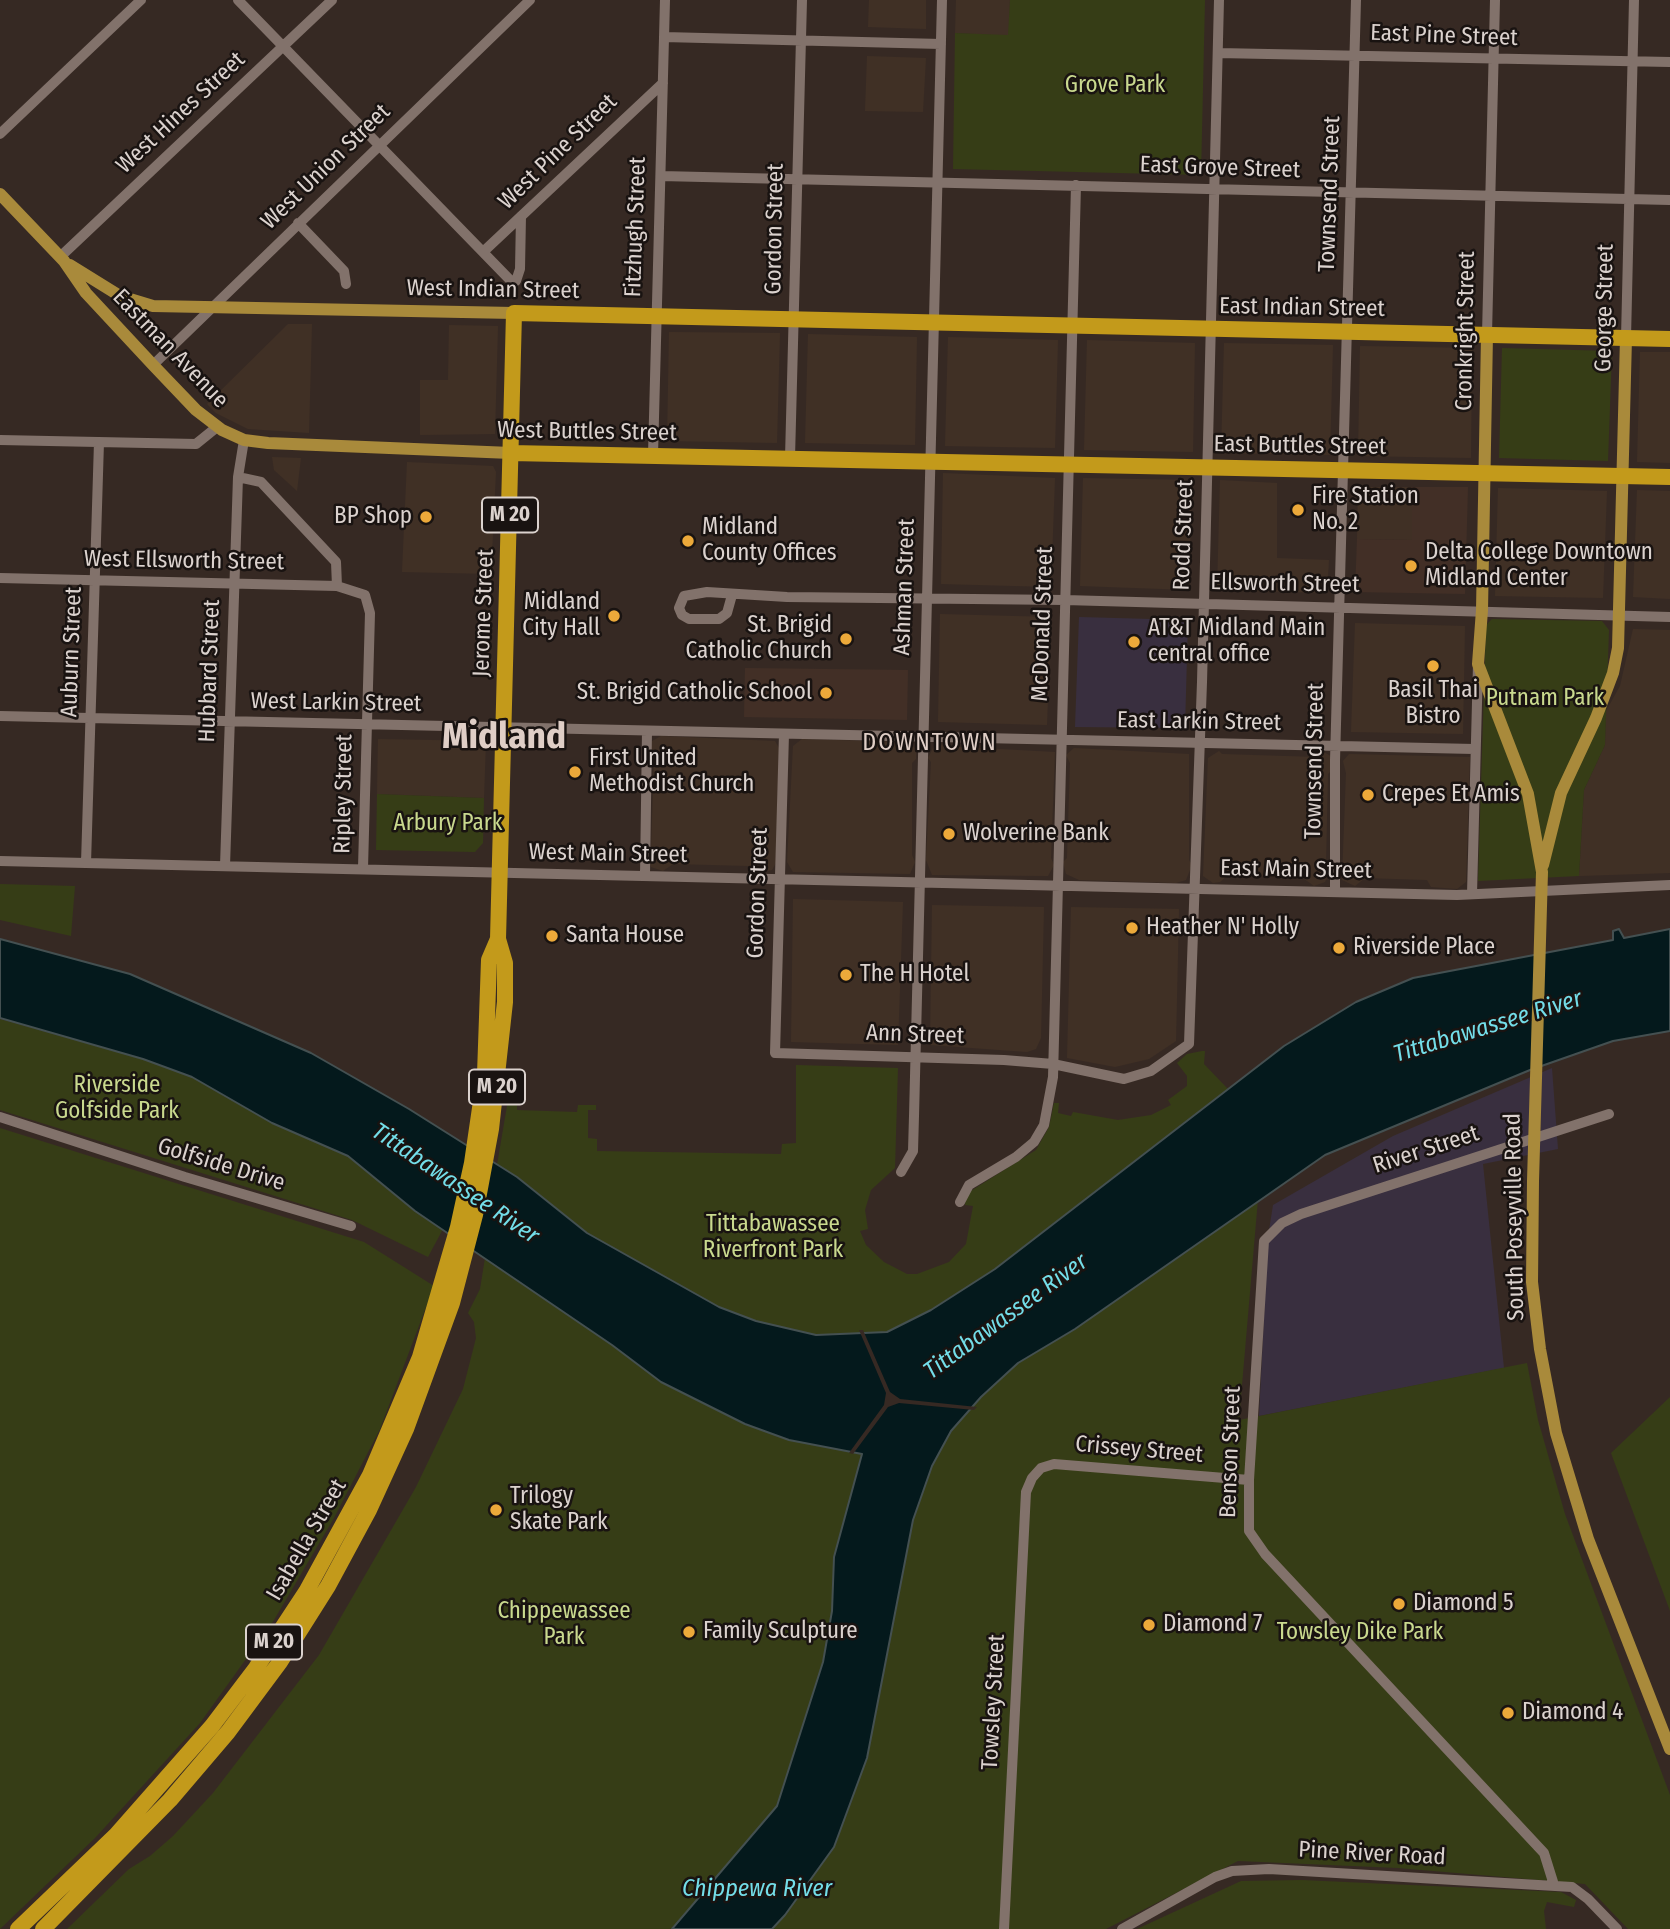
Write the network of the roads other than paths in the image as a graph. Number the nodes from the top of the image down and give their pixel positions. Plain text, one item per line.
1 (141, 0) edge
2 (238, 0) edge
3 (332, 0) edge
4 (530, 0) edge
5 (665, 0) edge
6 (802, 0) edge
7 (942, 0) edge
8 (1219, 0) edge
9 (1356, 0) edge
10 (1495, 0) edge
11 (1634, 0) edge
12 (664, 37) junction
13 (801, 41) junction
14 (941, 44) junction
15 (283, 46) junction
16 (1218, 53) junction
17 (1354, 54) junction
18 (1493, 58) junction
19 (1632, 62) junction
20 (1670, 62) edge
21 (663, 83) junction
22 (0, 134) edge
23 (379, 145) junction
24 (661, 176) junction
25 (798, 179) junction
26 (937, 182) junction
27 (1076, 185) junction
28 (1214, 189) junction
29 (0, 194) edge
30 (1350, 194) junction
31 (1491, 197) junction
32 (1628, 199) junction
33 (1670, 200) edge
34 (521, 216) junction
35 (298, 223) junction
36 (483, 252) junction
37 (62, 259) junction
38 (346, 284) dead end
39 (211, 308) junction
40 (514, 313) junction
41 (656, 316) junction
42 (794, 319) junction
43 (934, 322) junction
44 (1074, 326) junction
45 (1210, 329) junction
46 (1347, 332) junction
47 (1487, 335) junction
48 (1626, 338) junction
49 (1670, 339) edge
50 (153, 365) junction
51 (217, 428) junction
52 (0, 440) edge
53 (244, 440) junction
54 (99, 442) junction
55 (511, 453) junction
56 (653, 456) junction
57 (790, 458) junction
58 (929, 461) junction
59 (1069, 464) junction
60 (1207, 467) junction
61 (1343, 470) junction
62 (1484, 473) junction
63 (1622, 476) junction
64 (238, 477) junction
65 (1670, 477) edge
66 (0, 578) edge
67 (95, 580) junction
68 (234, 583) junction
69 (337, 586) junction
70 (365, 595) joint
71 (732, 595) junction
72 (925, 597) junction
73 (1065, 600) junction
74 (1202, 604) junction
75 (1339, 606) junction
76 (1482, 610) junction
77 (1619, 617) junction
78 (1670, 617) edge
79 (1478, 664) junction
80 (0, 716) edge
81 (91, 718) junction
82 (229, 722) junction
83 (366, 725) junction
84 (504, 729) junction
85 (647, 731) junction
86 (784, 734) junction
87 (922, 737) junction
88 (1061, 740) junction
89 (1200, 743) junction
90 (1336, 746) junction
91 (1474, 749) junction
92 (0, 861) edge
93 (86, 863) junction
94 (225, 866) junction
95 (363, 868) junction
96 (501, 872) junction
97 (1542, 872) junction
98 (645, 875) junction
99 (780, 880) junction
100 (920, 883) junction
101 (1670, 885) edge
102 (1059, 886) junction
103 (1196, 889) junction
104 (1335, 892) junction
105 (1472, 894) junction
106 (498, 939) junction
107 (775, 1053) joint
108 (914, 1055) junction
109 (1169, 1061) joint
110 (1053, 1064) junction
111 (1609, 1114) dead end
112 (0, 1117) edge
113 (901, 1172) dead end
114 (960, 1202) dead end
115 (351, 1226) dead end
116 (1264, 1241) joint
117 (446, 1299) junction
118 (1032, 1478) joint
119 (1249, 1480) junction
120 (1670, 1749) edge
121 (1554, 1885) junction
122 (18, 1929) edge
123 (43, 1929) edge
124 (1004, 1929) edge
125 (1122, 1929) edge
126 (1617, 1929) edge

1 - 22 street
2 - 15 street
3 - 15 street, West Hines Street
4 - 23 street, West Union Street
5 - 12 street, Fitzhugh Street
6 - 13 street, Gordon Street
7 - 14 street, Ashman Street
8 - 16 street, Rodd Street
9 - 17 street, Townsend Street
10 - 18 street, Cronkright Street
11 - 19 street, George Street
12 - 13 street
12 - 21 street, Fitzhugh Street
13 - 14 street
13 - 25 street, Gordon Street
14 - 26 street, Ashman Street
15 - 23 street
15 - 37 street, West Hines Street
16 - 17 street, East Pine Street
16 - 28 street, Rodd Street
17 - 18 street, East Pine Street
17 - 30 street, Townsend Street
18 - 19 street, East Pine Street
18 - 31 street, Cronkright Street
19 - 20 street, East Pine Street
19 - 32 street, George Street
21 - 24 street, Fitzhugh Street
21 - 34 street, West Pine Street
23 - 35 street, West Union Street
23 - 36 street
24 - 25 street, East Grove Street
24 - 41 street, Fitzhugh Street
25 - 26 street, East Grove Street
25 - 42 street, Gordon Street
26 - 27 street, East Grove Street
26 - 43 street, Ashman Street
27 - 28 street, East Grove Street
27 - 44 street, McDonald Street
28 - 30 street, East Grove Street
28 - 45 street, Rodd Street
29 - 37 main road, Eastman Avenue
30 - 31 street, East Grove Street
30 - 46 street, Townsend Street
31 - 32 street, East Grove Street
31 - 47 street, Cronkright Street
32 - 33 street, East Grove Street
32 - 48 street, George Street
34 - 36 street, West Pine Street
34 - 36 street
35 - 38 street
35 - 39 street, West Union Street
37 - 39 main road, West Indian Street
37 - 50 main road, Eastman Avenue
39 - 40 main road, West Indian Street
39 - 50 street, West Union Street
40 - 41 highway, West Indian Street
40 - 55 highway, Jerome Street / M 20
41 - 42 highway, West Indian Street
41 - 56 street, Fitzhugh Street
42 - 43 highway, West Indian Street
42 - 57 street, Gordon Street
43 - 44 highway, East Indian Street
43 - 58 street, Ashman Street
44 - 45 highway, East Indian Street
44 - 59 street, McDonald Street
45 - 46 highway, East Indian Street
45 - 60 street, Rodd Street
46 - 47 highway, East Indian Street
46 - 61 street, Townsend Street
47 - 48 highway, East Indian Street
47 - 62 main road, Cronkright Street
48 - 49 highway, East Indian Street
48 - 63 main road, George Street
50 - 51 main road, Eastman Avenue
51 - 53 main road, Eastman Avenue
51 - 54 street
52 - 54 street
53 - 55 main road, West Buttles Street
53 - 64 street
54 - 67 street, Auburn Street
55 - 56 highway, West Buttles Street
55 - 84 highway, Jerome Street / M 20
56 - 57 highway, West Buttles Street
57 - 58 highway, West Buttles Street
58 - 59 highway, East Buttles Street
58 - 72 street, Ashman Street
59 - 60 highway, East Buttles Street
59 - 73 street, McDonald Street
60 - 61 highway, East Buttles Street
60 - 74 street, Rodd Street
61 - 62 highway, East Buttles Street
61 - 75 street, Townsend Street
62 - 63 highway, East Buttles Street
62 - 76 main road, Cronkright Street
63 - 65 highway, East Buttles Street
63 - 77 main road, George Street
64 - 68 street, Hubbard Street
64 - 69 street
66 - 67 street, West Ellsworth Street
67 - 68 street, West Ellsworth Street
67 - 81 street, Auburn Street
68 - 69 street, West Ellsworth Street
68 - 82 street, Hubbard Street
69 - 70 street, West Ellsworth Street
70 - 83 street, Ripley Street
71 - 71 street, Ellsworth Street
71 - 72 street, Ellsworth Street
72 - 73 street, Ellsworth Street
72 - 87 street, Ashman Street
73 - 74 street, Ellsworth Street
73 - 88 street, McDonald Street
74 - 75 street, Ellsworth Street
74 - 89 street, Rodd Street
75 - 76 street, Ellsworth Street
75 - 90 street, Townsend Street
76 - 77 street, Ellsworth Street
76 - 79 main road, Cronkright Street
77 - 78 street, Ellsworth Street
77 - 97 main road, George Street
79 - 91 street
79 - 97 main road
80 - 81 street, West Larkin Street
81 - 82 street, West Larkin Street
81 - 93 street, Auburn Street
82 - 83 street, West Larkin Street
82 - 94 street, Hubbard Street
83 - 84 street, West Larkin Street
83 - 95 street, Ripley Street
84 - 85 street, West Larkin Street
84 - 96 highway, Jerome Street / M 20
85 - 86 street, West Larkin Street
85 - 98 street
86 - 87 street, West Larkin Street
86 - 99 street, Gordon Street
87 - 88 street, East Larkin Street
87 - 100 street, Ashman Street
88 - 89 street, East Larkin Street
88 - 102 street, McDonald Street
89 - 90 street, East Larkin Street
89 - 103 street, Rodd Street
90 - 91 street, East Larkin Street
90 - 104 street, Townsend Street
91 - 105 street
92 - 93 street, West Main Street
93 - 94 street, West Main Street
94 - 95 street, West Main Street
95 - 96 street, West Main Street
96 - 98 street, West Main Street
96 - 106 highway, M 20
97 - 120 main road, South Poseyville Road
98 - 99 street, West Main Street
99 - 100 street, West Main Street
99 - 107 street, Gordon Street
100 - 102 street, East Main Street
100 - 108 street, Ashman Street
101 - 105 street, East Main Street
102 - 103 street, East Main Street
102 - 110 street, McDonald Street
103 - 104 street, East Main Street
103 - 109 street, Rodd Street
104 - 105 street, East Main Street
106 - 117 highway, M 20
106 - 117 highway, M 20
107 - 108 street, Ann Street
108 - 110 street, Ann Street
108 - 113 street, Ashman Street
109 - 110 street, Ann Street
110 - 114 street, McDonald Street
111 - 116 street, River Street
112 - 115 street, Golfside Drive
116 - 119 street, Benson Street
117 - 122 highway, Isabella Street / M 20
117 - 123 highway, Isabella Street / M 20
118 - 119 street, Crissey Street
118 - 124 street, Towsley Street
119 - 121 street, Benson Street
121 - 125 street, Pine River Road
121 - 126 street, Pine River Road

